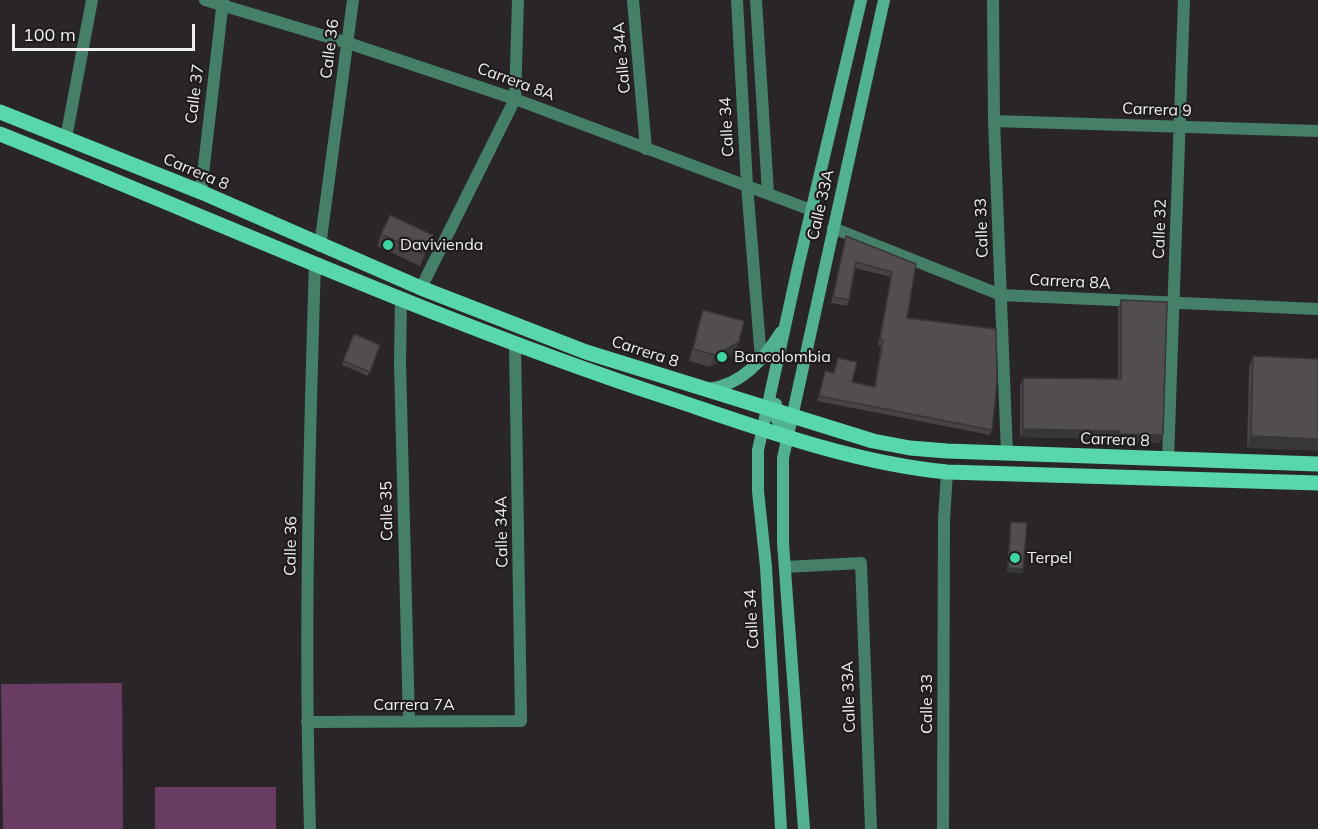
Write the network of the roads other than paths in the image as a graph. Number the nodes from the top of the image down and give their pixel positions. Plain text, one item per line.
1 (92, 0) edge
2 (204, 0) edge
3 (353, 0) edge
4 (518, 0) edge
5 (633, 0) edge
6 (737, 0) edge
7 (756, 0) edge
8 (861, 0) edge
9 (884, 0) edge
10 (993, 0) edge
11 (1184, 0) edge
12 (222, 3) edge
13 (348, 43) junction
14 (515, 99) junction
15 (0, 112) edge
16 (994, 121) junction
17 (1180, 127) junction
18 (1318, 131) edge
19 (0, 134) edge
20 (66, 138) junction
21 (646, 149) junction
22 (747, 185) junction
23 (201, 192) junction
24 (768, 193) junction
25 (811, 210) junction
26 (832, 228) junction
27 (320, 246) junction
28 (315, 263) junction
29 (798, 267) junction
30 (421, 288) junction
31 (1001, 295) junction
32 (401, 299) junction
33 (1175, 303) junction
34 (1318, 309) edge
35 (786, 324) junction
36 (515, 343) junction
37 (761, 359) junction
38 (704, 390) junction
39 (771, 410) junction
40 (791, 417) junction
41 (763, 428) junction
42 (787, 436) junction
43 (1007, 454) junction
44 (1168, 460) junction
45 (1318, 464) edge
46 (947, 472) junction
47 (1318, 483) edge
48 (785, 567) junction
49 (795, 704) junction
50 (773, 706) junction
51 (521, 721) joint
52 (307, 722) junction
53 (409, 722) junction
54 (310, 829) edge
55 (781, 829) edge
56 (804, 829) edge
57 (871, 829) edge
58 (943, 829) edge

1 - 20 street
2 - 12 street, Carrera 8A
3 - 13 street, Calle 36
4 - 14 street
5 - 21 street, Calle 34A
6 - 22 street, Calle 34
7 - 24 street
8 - 25 main road, Calle 33A
9 - 26 main road, Calle 33A
10 - 16 street, Calle 33
11 - 17 street, Calle 32
12 - 13 street, Carrera 8A
12 - 23 street, Calle 37
13 - 14 street, Carrera 8A
13 - 27 street, Calle 36
14 - 21 street, Carrera 8A
14 - 30 street
15 - 20 main road, Carrera 8
16 - 17 street, Carrera 9
16 - 31 street, Calle 33
17 - 18 street, Carrera 9
17 - 33 street, Calle 32
19 - 28 main road
20 - 23 main road, Carrera 8
21 - 22 street, Carrera 8A
22 - 24 street, Carrera 8A
22 - 37 street, Calle 34
23 - 27 main road, Carrera 8
24 - 25 street, Carrera 8A
25 - 29 main road, Calle 33A
26 - 31 street, Carrera 8A
26 - 40 main road, Calle 33A
27 - 30 main road, Carrera 8
28 - 32 main road
28 - 52 street, Calle 36
29 - 35 main road, Calle 33A
29 - 39 main road
30 - 38 main road, Carrera 8
31 - 33 street, Carrera 8A
31 - 43 street, Calle 33
32 - 36 main road
32 - 53 street, Calle 35
33 - 34 street, Carrera 8A
33 - 44 street, Calle 32
35 - 37 main road
35 - 39 main road, Calle 33A
36 - 41 main road
36 - 51 street, Calle 34A
37 - 38 main road
38 - 39 main road, Carrera 8
39 - 40 main road, Carrera 8
39 - 41 main road, Calle 34
39 - 42 main road
40 - 42 main road
40 - 43 main road, Carrera 8
41 - 42 main road
41 - 50 main road, Calle 34
42 - 46 main road
42 - 48 main road
43 - 44 main road, Carrera 8
44 - 45 main road, Carrera 8
46 - 47 main road
46 - 58 street, Calle 33
48 - 49 main road
48 - 57 street, Calle 33A
49 - 50 main road
49 - 56 main road
50 - 55 main road, Calle 34
51 - 53 street, Carrera 7A
52 - 53 street, Carrera 7A
52 - 54 street, Calle 36

